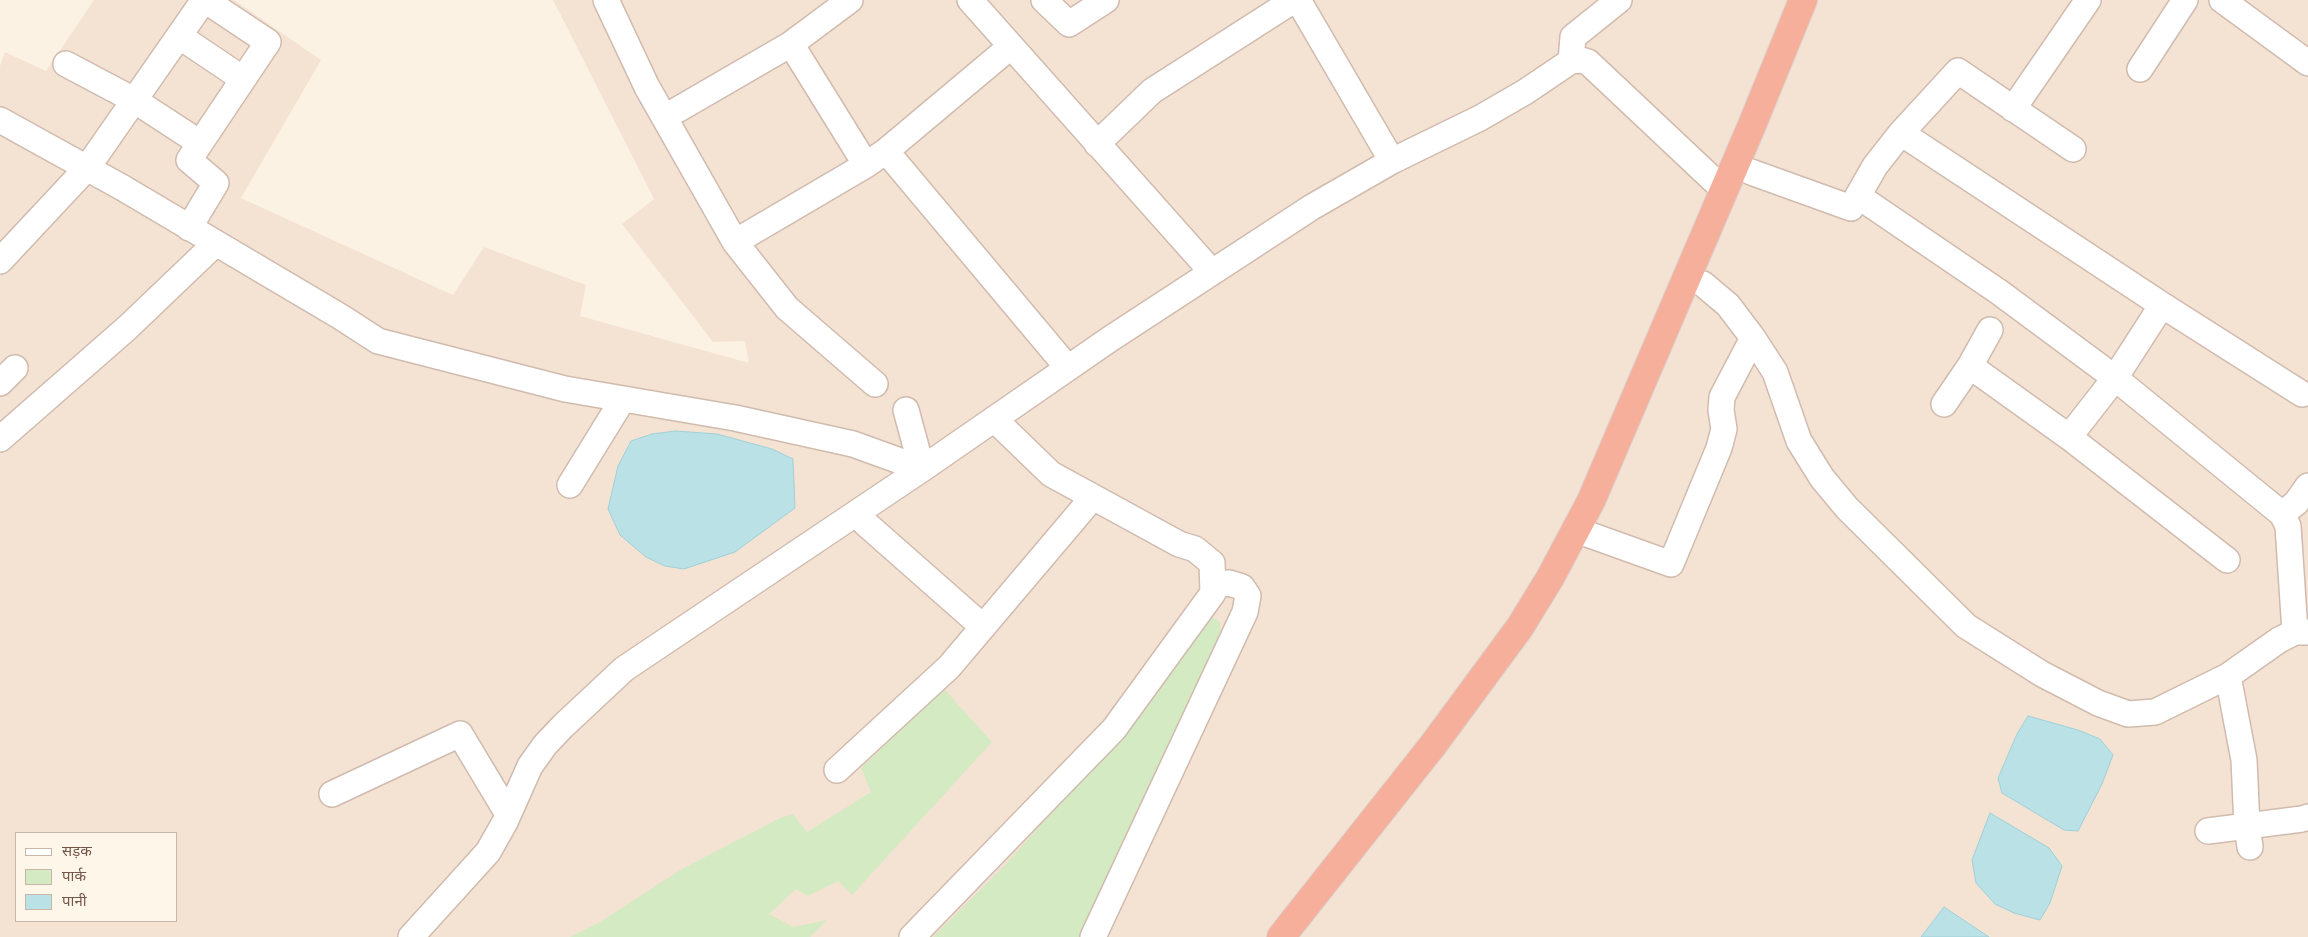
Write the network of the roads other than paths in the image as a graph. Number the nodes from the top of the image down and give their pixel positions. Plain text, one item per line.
1 (205, 0) edge
2 (606, 0) edge
3 (850, 0) edge
4 (970, 0) edge
5 (1044, 0) edge
6 (1106, 0) edge
7 (1294, 0) edge
8 (1298, 0) edge
9 (1620, 0) edge
10 (1803, 0) edge
11 (1821, 0) edge
12 (2088, 0) edge
13 (2184, 0) edge
14 (2222, 0) edge
15 (179, 36) junction
16 (790, 44) junction
17 (1010, 47) junction
18 (1572, 61) junction
19 (2308, 63) edge
20 (66, 64) dead end
21 (2140, 69) dead end
22 (243, 79) junction
23 (134, 100) junction
24 (2013, 109) junction
25 (665, 118) junction
26 (0, 120) edge
27 (1901, 133) junction
28 (200, 143) junction
29 (1097, 144) junction
30 (2073, 149) dead end
31 (886, 151) junction
32 (1392, 161) junction
33 (866, 165) junction
34 (87, 168) junction
35 (1751, 172) junction
36 (1724, 190) junction
37 (1858, 196) junction
38 (189, 228) junction
39 (735, 242) junction
40 (216, 243) junction
41 (0, 261) edge
42 (1212, 272) junction
43 (1703, 284) junction
44 (2162, 306) junction
45 (1990, 330) dead end
46 (1753, 338) junction
47 (1970, 366) junction
48 (1068, 368) junction
49 (2115, 378) junction
50 (875, 384) dead end
51 (2306, 393) edge
52 (623, 399) junction
53 (1944, 404) dead end
54 (906, 410) dead end
55 (994, 419) junction
56 (2068, 437) junction
57 (0, 439) edge
58 (922, 469) junction
59 (570, 485) dead end
60 (2308, 486) edge
61 (1093, 497) junction
62 (857, 513) junction
63 (2282, 514) junction
64 (1584, 533) junction
65 (2227, 560) dead end
66 (1213, 585) junction
67 (983, 627) junction
68 (2302, 632) edge
69 (2228, 676) junction
70 (837, 770) dead end
71 (332, 794) dead end
72 (508, 814) junction
73 (2308, 816) edge
74 (2208, 831) dead end
75 (2249, 837) junction
76 (411, 937) edge
77 (912, 937) edge
78 (1093, 937) edge
79 (1281, 937) edge
80 (1301, 937) edge

1 - 15 street
1 - 22 street
2 - 25 street
3 - 16 street
4 - 17 street
5 - 6 street
7 - 29 street
8 - 32 street
9 - 18 street
10 - 36 highway
11 - 35 highway
12 - 24 street
13 - 21 street
14 - 19 street
15 - 22 street
15 - 23 street
16 - 25 street
16 - 33 street
17 - 29 street
17 - 31 street
18 - 32 street
18 - 36 street
20 - 23 street
22 - 28 street
23 - 28 street
23 - 34 street
24 - 27 street
24 - 30 street
25 - 39 street
26 - 34 street
27 - 37 street
27 - 44 street
28 - 38 street
29 - 42 street
31 - 33 street
31 - 48 street
32 - 42 street
33 - 39 street
34 - 38 street
34 - 41 street
35 - 37 street
35 - 43 highway
36 - 64 highway
37 - 49 street
38 - 40 street
39 - 50 street
40 - 52 street
40 - 57 street
42 - 48 street
43 - 46 street
43 - 64 highway
44 - 49 street
44 - 51 street
45 - 47 street
46 - 64 street
46 - 69 street
47 - 53 street
47 - 56 street
48 - 55 street
49 - 56 street
49 - 63 street
52 - 58 street
52 - 59 street
54 - 58 street
55 - 58 street
55 - 61 street
56 - 65 street
58 - 62 street
60 - 63 street
61 - 66 street
61 - 67 street
62 - 67 street
62 - 72 street
63 - 68 street
64 - 79 highway
64 - 80 highway
66 - 77 street
66 - 78 street
67 - 70 street
68 - 69 street
69 - 75 street
71 - 72 street
72 - 76 street
73 - 75 street
74 - 75 street

